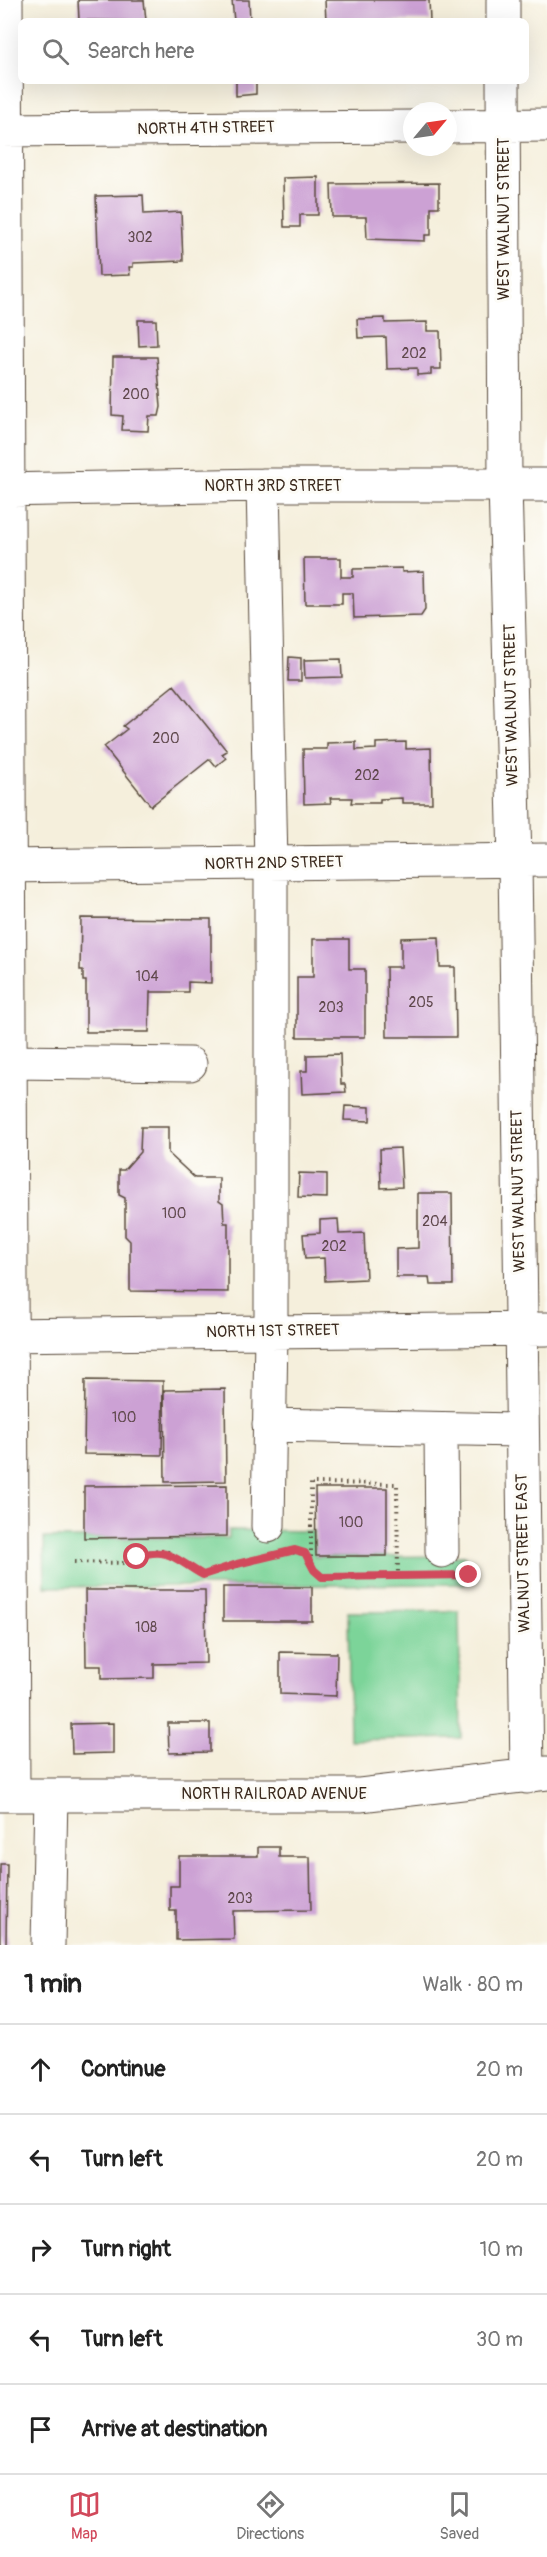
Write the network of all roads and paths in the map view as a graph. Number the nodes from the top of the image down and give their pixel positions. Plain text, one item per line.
1 (6, 0) edge
2 (503, 0) edge
3 (503, 18) edge
4 (503, 84) edge
5 (547, 125) edge
6 (457, 126) edge
7 (503, 126) junction
8 (403, 127) edge
9 (3, 130) edge
10 (263, 485) junction
11 (505, 485) junction
12 (547, 485) edge
13 (4, 490) edge
14 (515, 860) junction
15 (547, 860) edge
16 (271, 864) junction
17 (4, 866) edge
18 (9, 1062) junction
19 (190, 1064) dead end
20 (533, 1329) edge
21 (271, 1331) junction
22 (5, 1335) edge
23 (269, 1425) junction
24 (441, 1429) junction
25 (521, 1430) junction
26 (275, 1545) junction
27 (74, 1562) dead end
28 (435, 1563) joint
29 (311, 1564) junction
30 (398, 1576) junction
31 (537, 1775) edge
32 (7, 1795) edge
33 (51, 1795) junction
34 (48, 1945) edge

1 - 9 street
2 - 3 street
4 - 7 street, WEST WALNUT STREET
5 - 7 street
6 - 7 street
7 - 11 street, WEST WALNUT STREET
8 - 9 street, NORTH 4TH STREET
9 - 13 street
10 - 11 street, NORTH 3RD STREET
10 - 13 street, NORTH 3RD STREET
10 - 16 street
11 - 12 street, NORTH 3RD STREET
11 - 14 street, WEST WALNUT STREET
13 - 17 street
14 - 15 street, NORTH 2ND STREET
14 - 16 street, NORTH 2ND STREET
14 - 20 street, WEST WALNUT STREET
16 - 17 street, NORTH 2ND STREET
16 - 21 street
17 - 18 street
18 - 19 street
18 - 22 street
20 - 21 street, NORTH 1ST STREET
20 - 25 street, WALNUT STREET EAST
21 - 22 street, NORTH 1ST STREET
21 - 23 street
22 - 32 street
23 - 24 street
23 - 26 street
24 - 25 street
24 - 28 street
25 - 31 street, WALNUT STREET EAST
26 - 27 path
26 - 29 path
28 - 30 path
29 - 30 path
29 - 30 path
31 - 33 street, NORTH RAILROAD AVENUE
32 - 33 street, NORTH RAILROAD AVENUE
33 - 34 street

